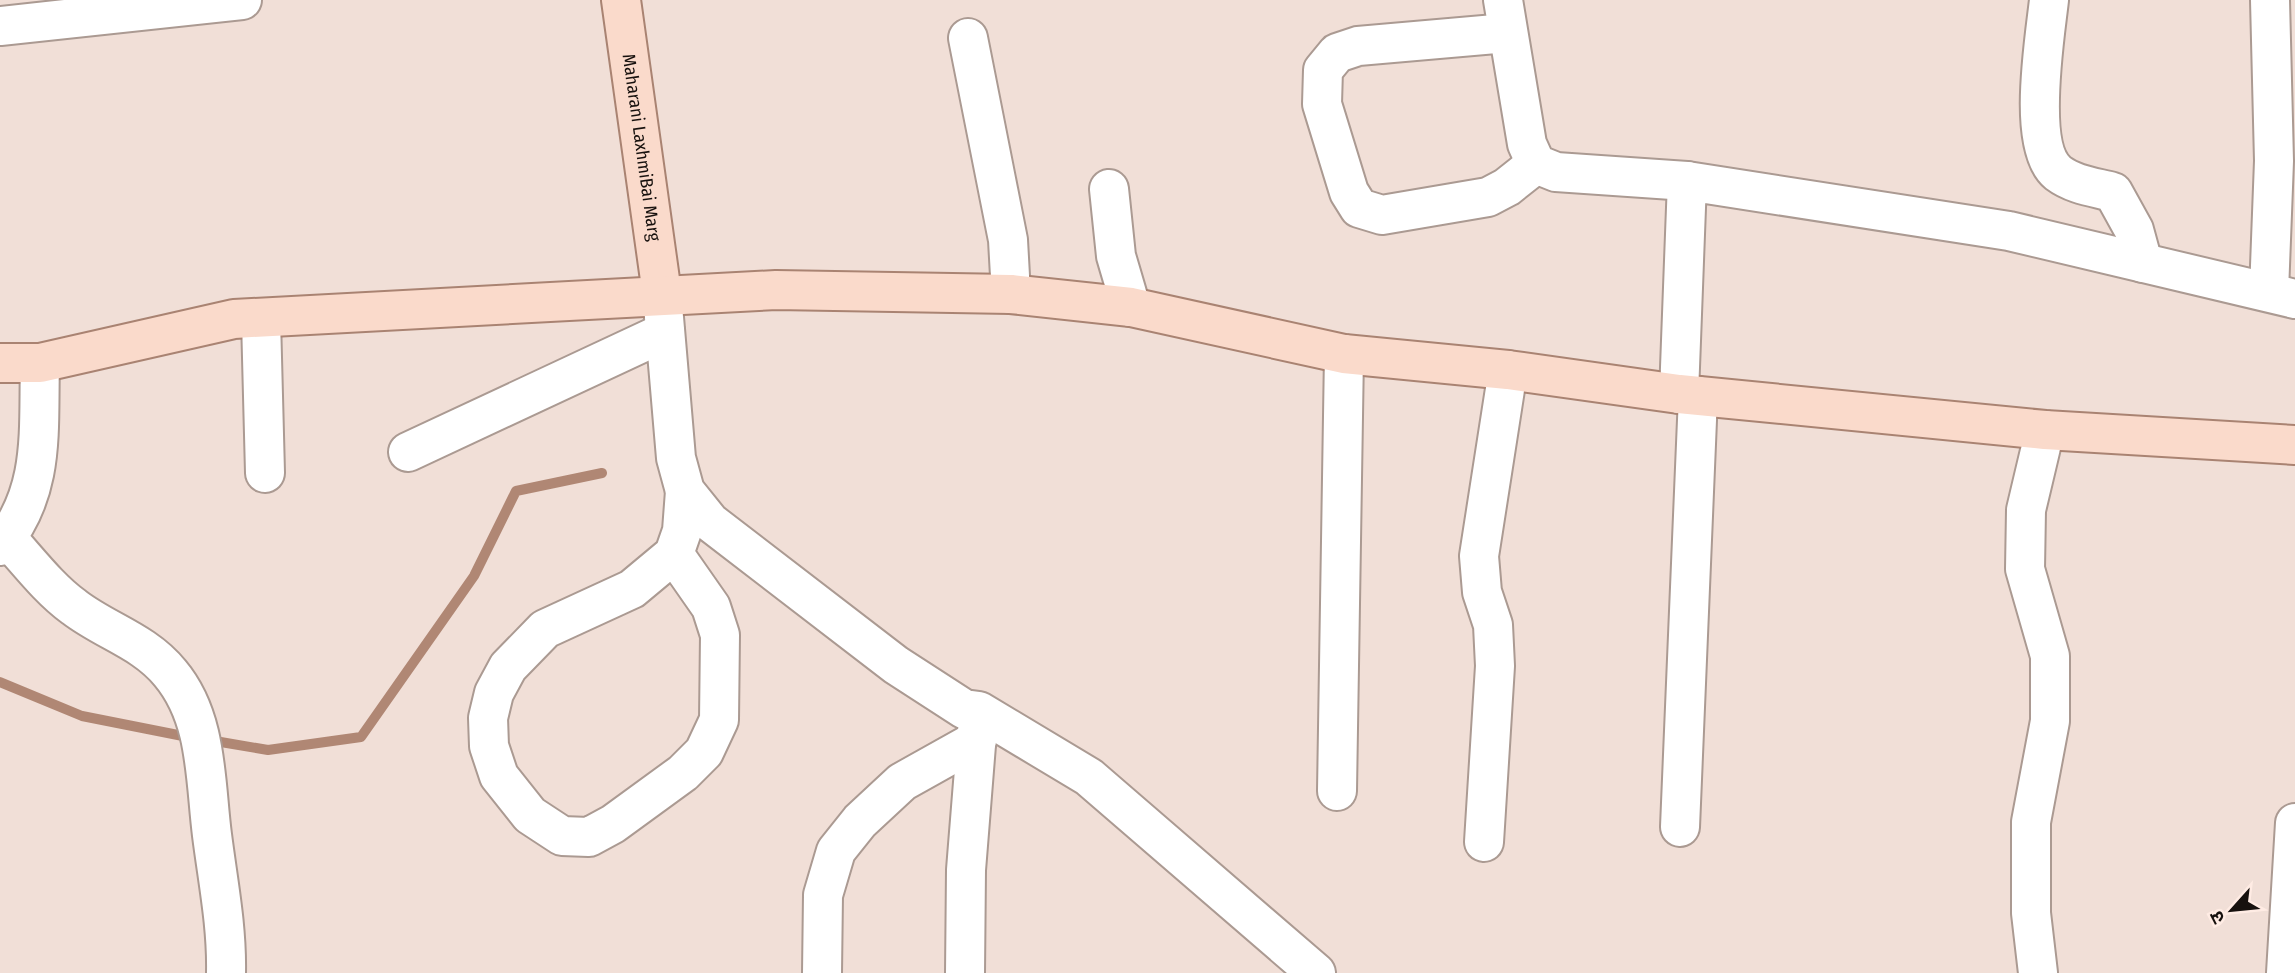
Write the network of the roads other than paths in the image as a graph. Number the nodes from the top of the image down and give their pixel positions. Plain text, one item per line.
1 (242, 0) edge
2 (621, 0) edge
3 (2049, 0) edge
4 (2270, 0) edge
5 (1505, 16) edge
6 (0, 26) edge
7 (968, 38) dead end
8 (1536, 164) junction
9 (1687, 181) junction
10 (1109, 189) dead end
11 (2143, 263) junction
12 (662, 294) junction
13 (1012, 294) junction
14 (2282, 295) edge
15 (1131, 307) junction
16 (261, 319) junction
17 (665, 332) junction
18 (1344, 354) junction
19 (0, 363) edge
20 (40, 363) junction
21 (1508, 370) junction
22 (1688, 395) junction
23 (2045, 430) junction
24 (2295, 445) edge
25 (408, 452) dead end
26 (265, 473) dead end
27 (685, 491) junction
28 (3, 542) edge
29 (674, 554) junction
30 (978, 726) junction
31 (1337, 792) dead end
32 (2295, 823) edge
33 (1680, 827) dead end
34 (1484, 842) dead end
35 (226, 973) edge
36 (822, 973) edge
37 (965, 973) edge
38 (1316, 973) edge
39 (2038, 973) edge
40 (2286, 973) edge

1 - 6 street
2 - 12 main road, Maharani LaxhmiBai Marg
3 - 11 street
4 - 14 street
5 - 8 street
5 - 8 street
7 - 13 street
8 - 9 street
9 - 11 street
9 - 22 street
10 - 15 street
11 - 14 street
12 - 13 main road
12 - 16 main road
12 - 17 street
13 - 15 main road
15 - 18 main road
16 - 20 main road
16 - 26 street
17 - 25 street
17 - 27 street
18 - 21 main road
18 - 31 street
19 - 20 main road
20 - 28 street
21 - 22 main road
21 - 34 street
22 - 23 main road
22 - 33 street
23 - 24 main road
23 - 39 street
27 - 29 street
27 - 30 street
28 - 35 street
29 - 29 street
30 - 36 street
30 - 37 street
30 - 38 street
32 - 40 street

